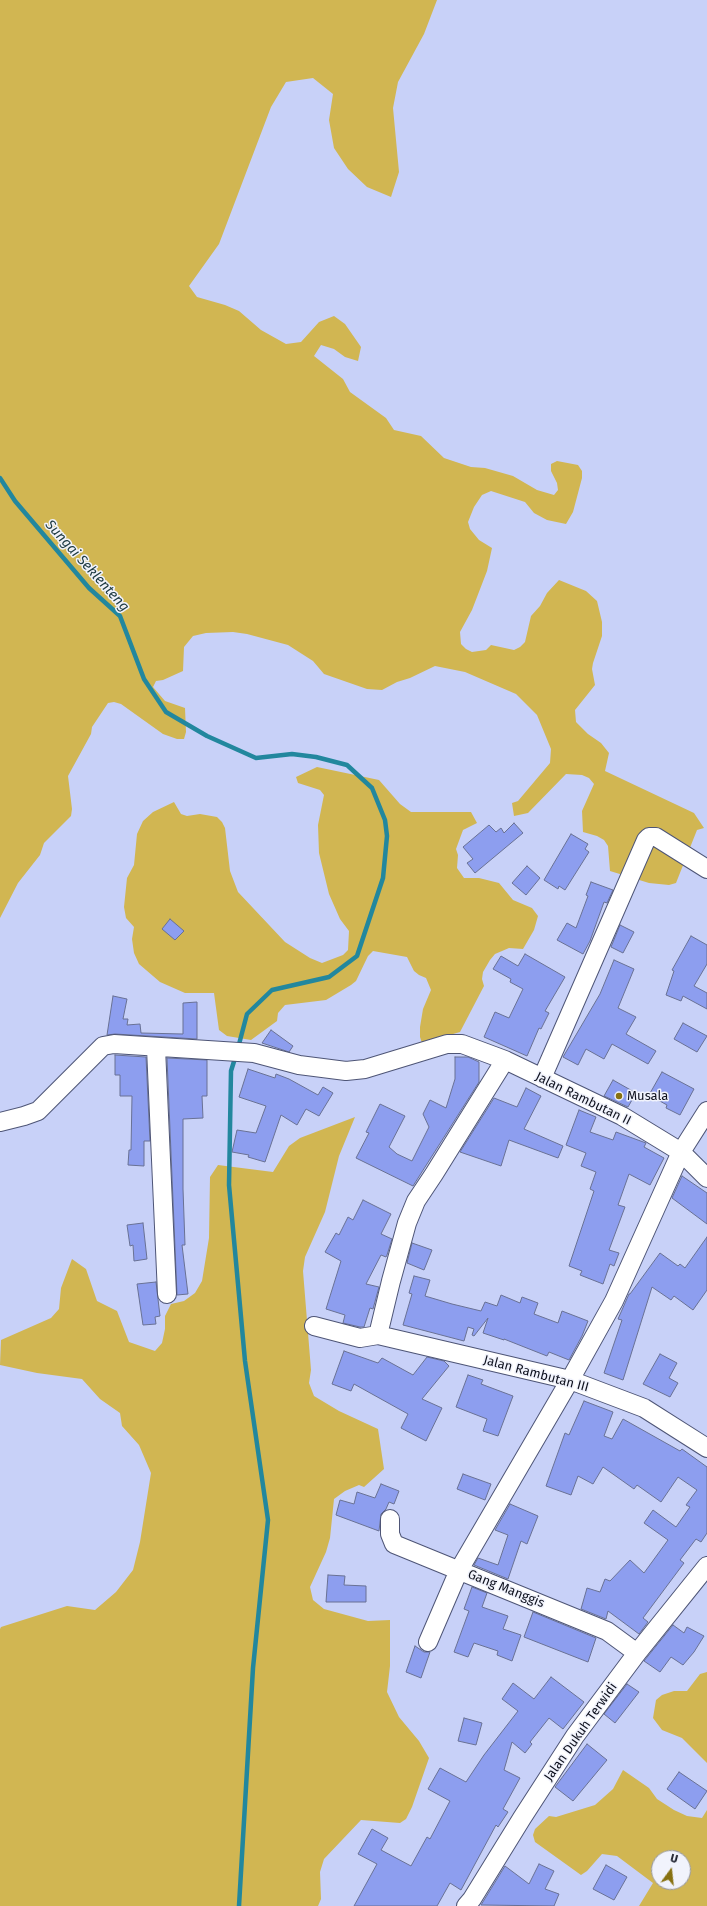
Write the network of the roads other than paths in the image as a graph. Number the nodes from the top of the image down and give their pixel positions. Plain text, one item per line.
1 (707, 869) edge
2 (156, 1048) junction
3 (505, 1060) junction
4 (542, 1078) junction
5 (707, 1112) edge
6 (0, 1122) edge
7 (681, 1152) junction
8 (707, 1178) edge
9 (166, 1294) dead end
10 (314, 1326) dead end
11 (378, 1335) junction
12 (570, 1380) junction
13 (707, 1448) edge
14 (390, 1520) dead end
15 (707, 1566) edge
16 (459, 1570) junction
17 (428, 1642) dead end
18 (636, 1653) junction
19 (466, 1906) edge

1 - 4 street
2 - 3 street, Jalan Rambutan II
2 - 6 street
2 - 9 street
3 - 4 street, Jalan Rambutan II
3 - 11 street
4 - 7 street, Jalan Rambutan II
5 - 7 street
7 - 8 street, Jalan Rambutan II
7 - 12 street
10 - 11 street
11 - 12 street, Jalan Rambutan III
12 - 13 street, Jalan Rambutan III
12 - 16 street
14 - 16 street, Gang Manggis
15 - 18 street, Jalan Dukuh Terwidi
16 - 17 street
16 - 18 street, Gang Manggis
18 - 19 street, Jalan Dukuh Terwidi

